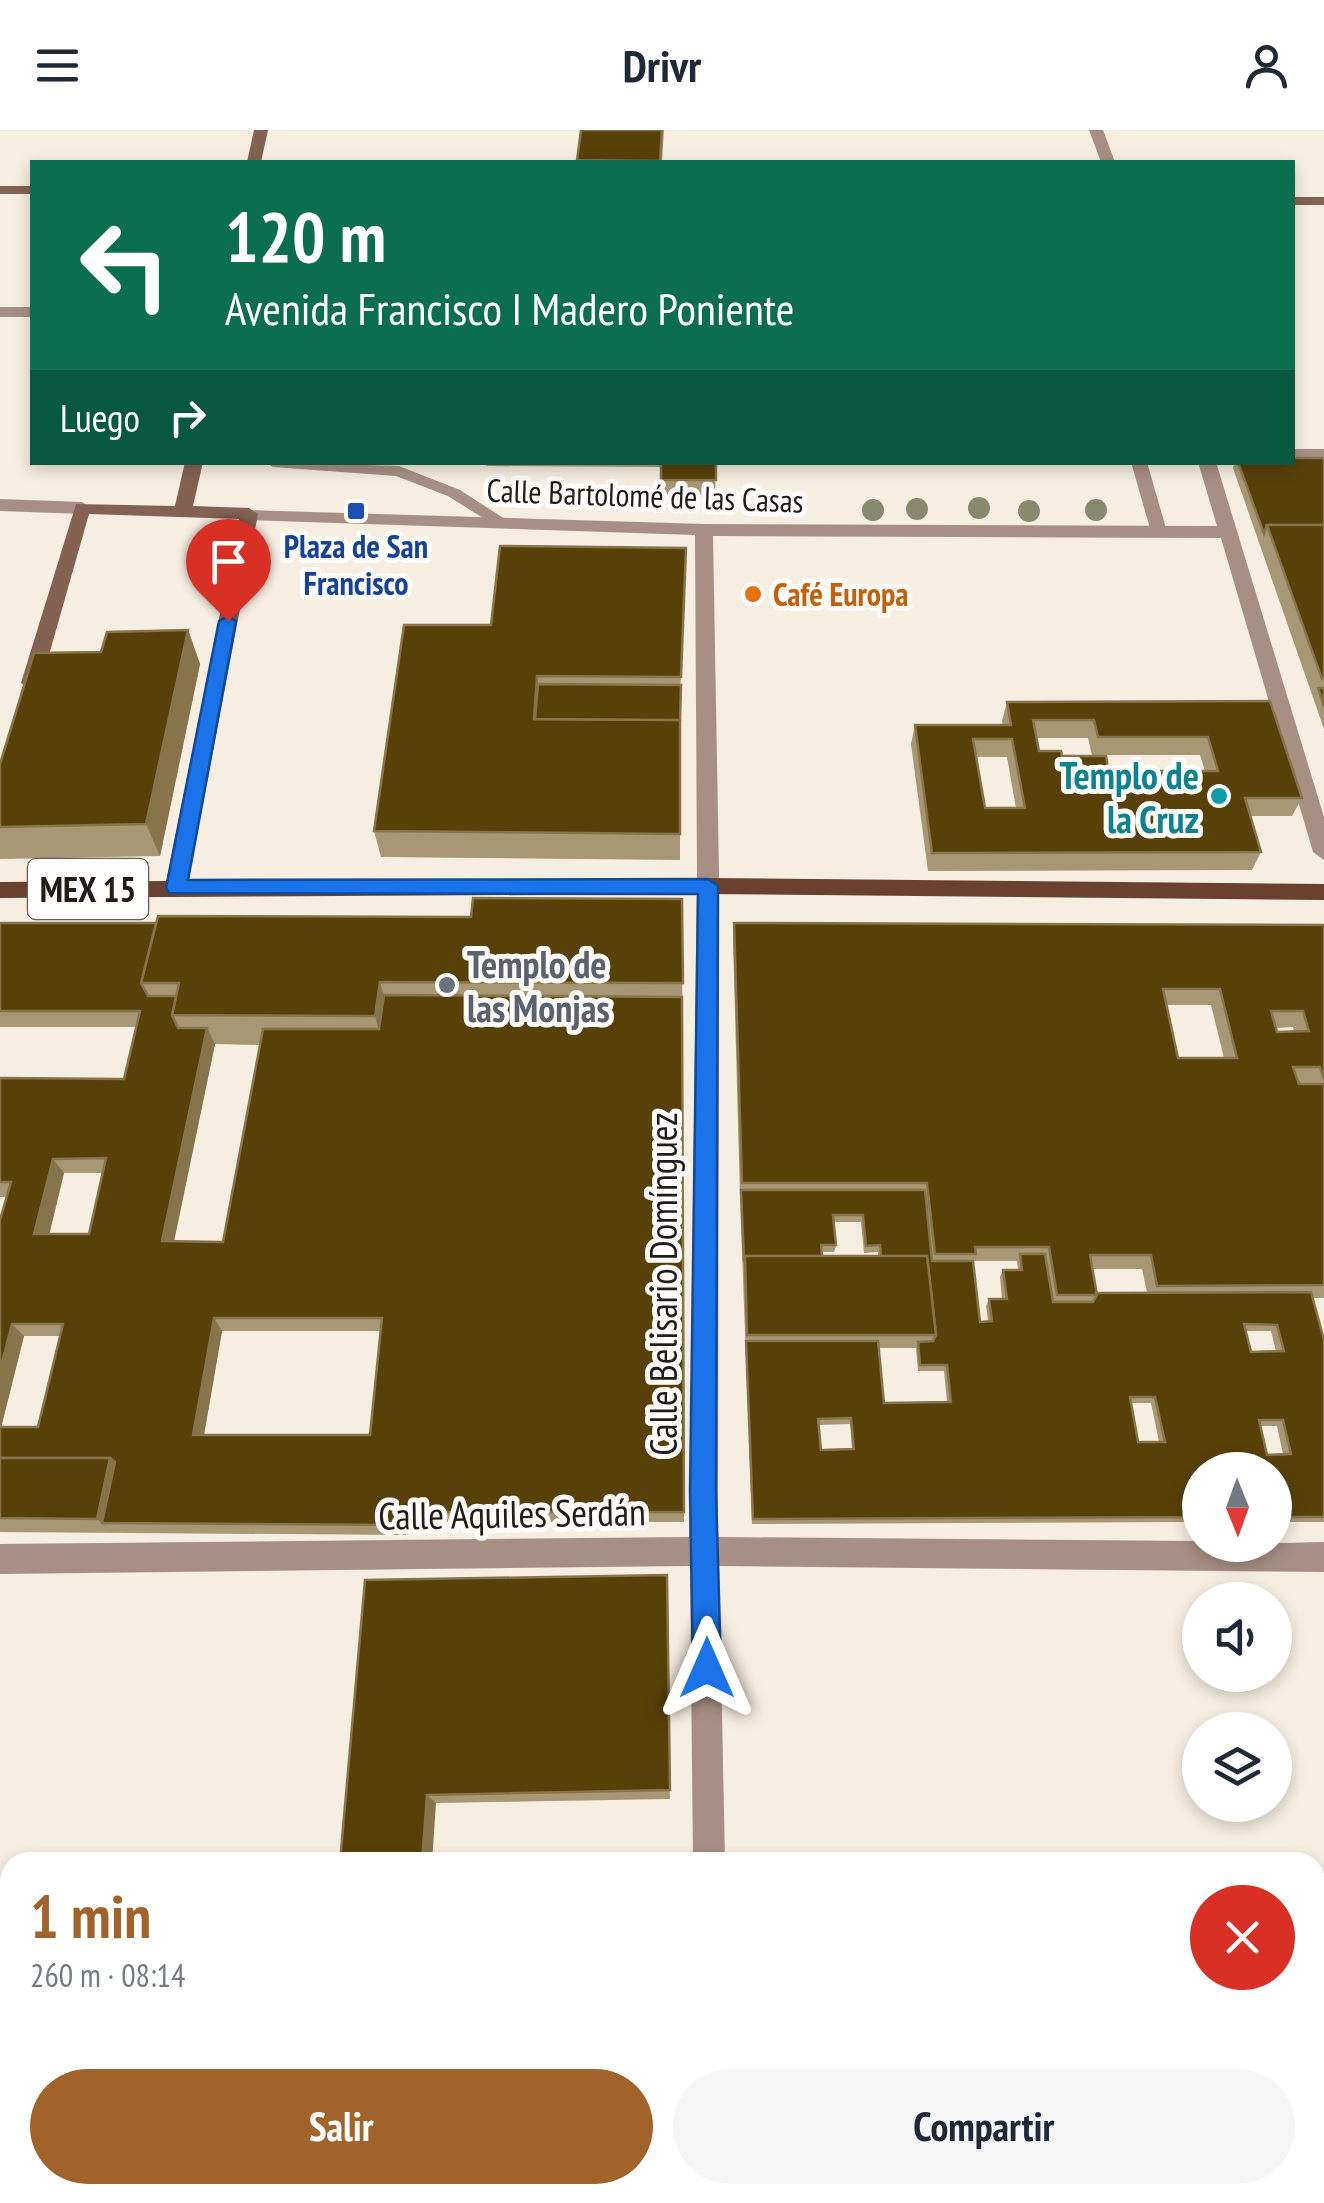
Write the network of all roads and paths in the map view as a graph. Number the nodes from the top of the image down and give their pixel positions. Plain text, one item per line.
1 (261, 130) edge
2 (1096, 130) edge
3 (254, 160) edge
4 (1107, 160) edge
5 (0, 190) edge
6 (30, 190) edge
7 (1295, 201) edge
8 (1324, 202) edge
9 (0, 312) edge
10 (30, 312) edge
11 (1295, 454) edge
12 (1324, 454) edge
13 (193, 465) edge
14 (315, 465) edge
15 (1140, 465) edge
16 (1208, 465) edge
17 (0, 504) edge
18 (82, 508) junction
19 (183, 511) junction
20 (248, 514) junction
21 (500, 521) junction
22 (704, 530) junction
23 (1158, 532) junction
24 (1228, 532) junction
25 (28, 697) edge
26 (1324, 852) edge
27 (708, 886) junction
28 (176, 888) junction
29 (0, 890) edge
30 (1324, 892) edge
31 (706, 1551) junction
32 (1324, 1557) edge
33 (0, 1559) edge
34 (709, 1852) edge

1 - 3 street
2 - 4 street
5 - 6 street
7 - 8 street
9 - 10 street
11 - 12 street
13 - 19 street
14 - 21 lane
15 - 23 lane
16 - 24 street
17 - 18 street, Calle Bartolomé de las Casas
18 - 19 street, Calle Bartolomé de las Casas
18 - 25 street
19 - 20 street, Calle Bartolomé de las Casas
20 - 21 street, Calle Bartolomé de las Casas
20 - 28 street
21 - 22 street, Calle Bartolomé de las Casas
22 - 23 street, Calle Bartolomé de las Casas
22 - 27 street, Calle Belisario Domínguez
23 - 24 street, Calle Bartolomé de las Casas
24 - 26 street
27 - 28 main road, MEX 15
27 - 30 main road, MEX 15
27 - 31 street, Calle Belisario Domínguez
28 - 29 main road, MEX 15
31 - 32 street, Calle Aquiles Serdán
31 - 33 street, Calle Aquiles Serdán
31 - 34 street, Calle Belisario Domínguez

